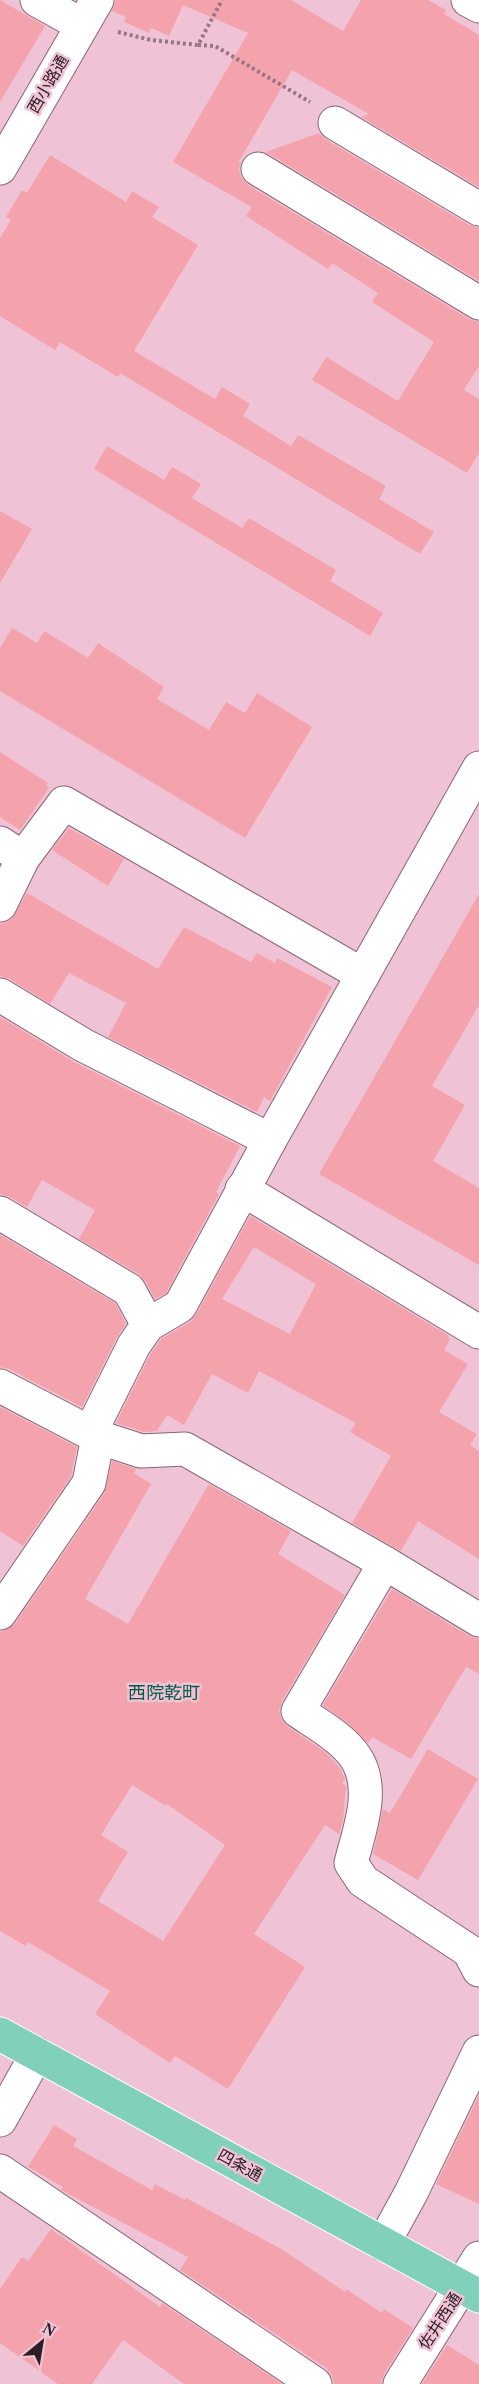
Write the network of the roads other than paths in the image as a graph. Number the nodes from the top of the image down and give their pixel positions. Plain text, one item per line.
1 (37, 0) edge
2 (468, 0) edge
3 (479, 6) edge
4 (90, 12) edge
5 (335, 123) road end
6 (0, 168) edge
7 (258, 169) dead end
8 (479, 209) edge
9 (479, 303) edge
10 (479, 768) edge
11 (11, 851) edge
12 (0, 905) edge
13 (363, 975) junction
14 (0, 995) edge
15 (270, 1140) junction
16 (242, 1189) junction
17 (0, 1213) edge
18 (148, 1325) junction
19 (479, 1332) edge
20 (0, 1386) edge
21 (98, 1437) junction
22 (385, 1563) junction
23 (0, 1613) edge
24 (479, 1620) edge
25 (479, 1970) edge
26 (0, 2034) edge
27 (479, 2052) edge
28 (37, 2054) junction
29 (0, 2120) edge
30 (0, 2171) edge
31 (383, 2244) junction
32 (479, 2258) edge
33 (470, 2292) edge
34 (315, 2384) edge
35 (400, 2384) edge

1 - 4 street
2 - 3 street
4 - 6 street, 西小路通
5 - 8 street
7 - 9 street
10 - 13 street
11 - 12 street
11 - 13 street
13 - 15 street
14 - 15 street
15 - 16 street
16 - 18 street
16 - 19 street
17 - 18 street
18 - 21 street
20 - 21 street
21 - 22 street
21 - 23 street
22 - 24 street
22 - 25 street
26 - 28 main road, 四条通
27 - 31 street
28 - 29 street
28 - 31 main road, 四条通
30 - 34 street
31 - 33 main road, 四条通
32 - 33 street, 佐井西通
33 - 35 street, 佐井西通

